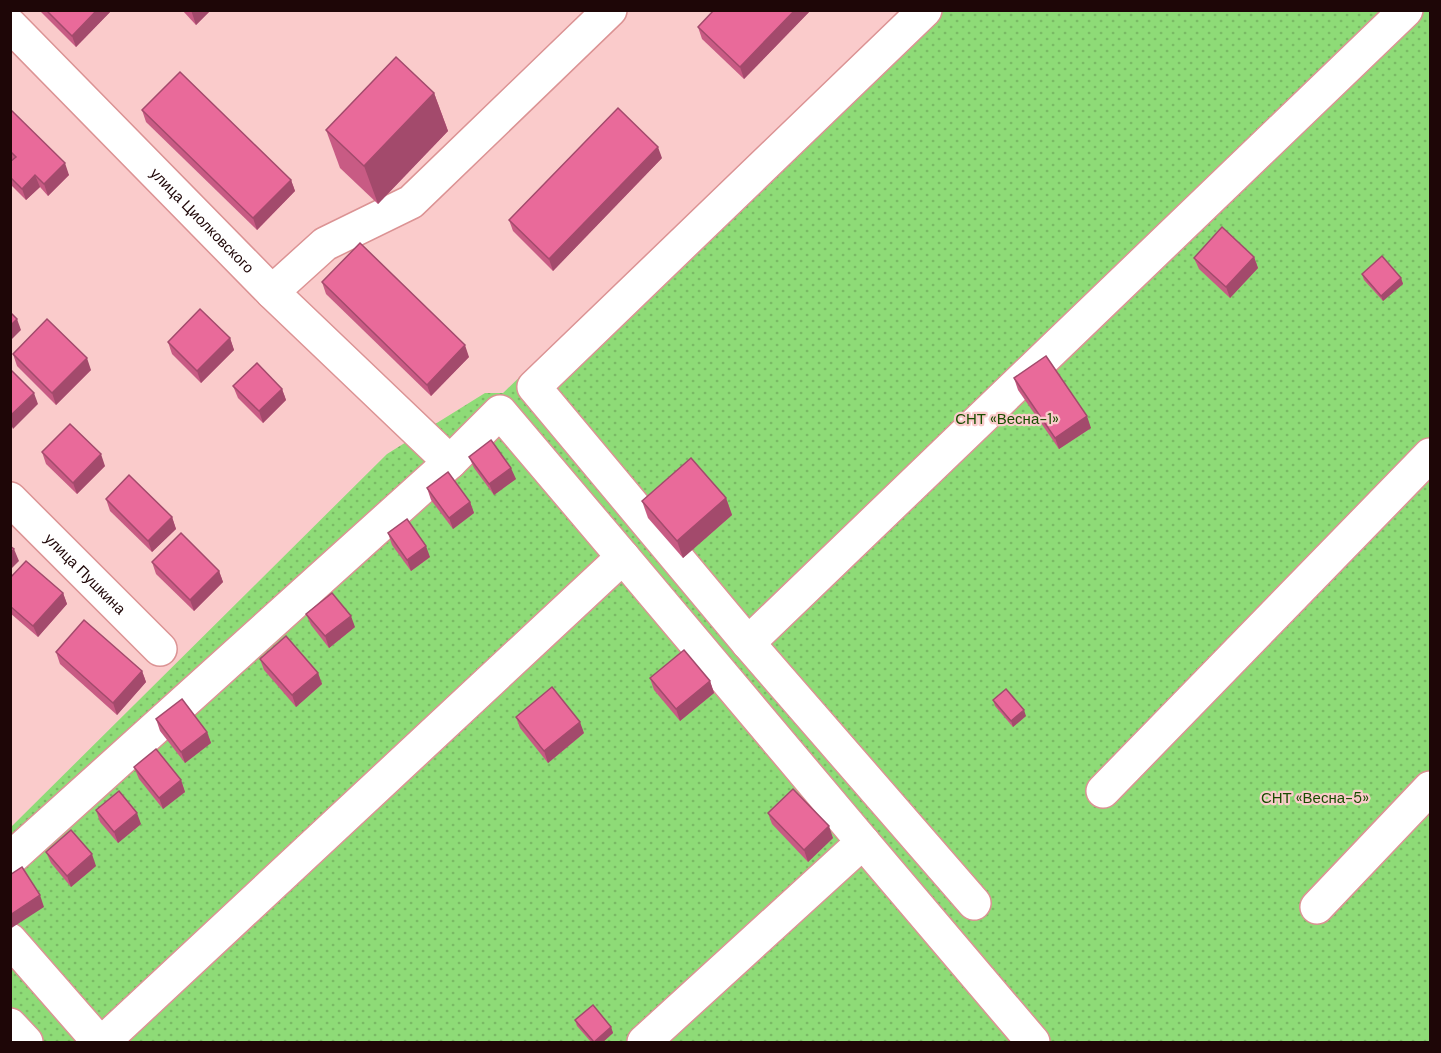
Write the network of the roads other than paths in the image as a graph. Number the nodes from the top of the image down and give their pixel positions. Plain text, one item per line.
1 (610, 10) edge
2 (925, 10) edge
3 (1406, 10) edge
4 (10, 25) edge
5 (272, 292) junction
6 (1431, 455) edge
7 (450, 462) junction
8 (10, 499) edge
9 (622, 557) junction
10 (748, 643) junction
11 (160, 649) dead end
12 (1431, 788) edge
13 (1103, 791) dead end
14 (863, 843) junction
15 (10, 859) edge
16 (974, 903) dead end
17 (1317, 907) dead end
18 (10, 940) edge
19 (10, 1024) edge
20 (26, 1042) edge
21 (101, 1042) edge
22 (644, 1042) edge
23 (1033, 1042) edge

1 - 5 street
2 - 10 street
3 - 10 street
4 - 5 street, улица Циолковского
5 - 7 street, улица Циолковского
6 - 13 street
7 - 9 street
7 - 15 street
8 - 11 street, улица Пушкина
9 - 14 street
9 - 21 street
10 - 16 street
12 - 17 street
14 - 22 street
14 - 23 street
18 - 21 street
19 - 20 street

